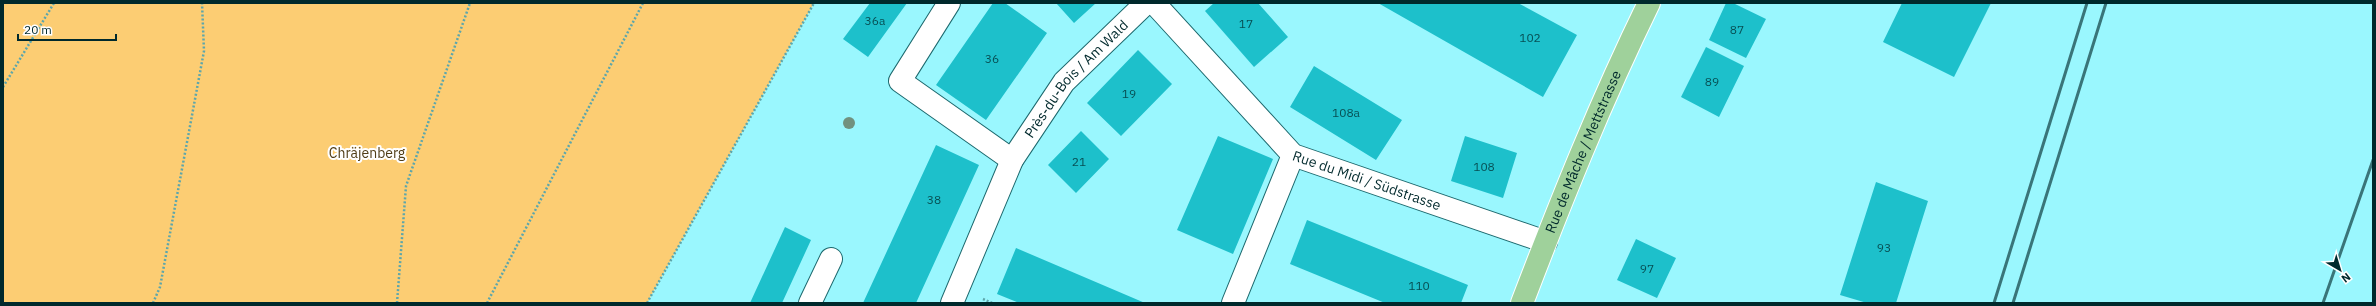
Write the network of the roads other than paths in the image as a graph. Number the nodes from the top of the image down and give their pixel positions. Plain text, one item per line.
1 (949, 3) edge
2 (1146, 3) edge
3 (1154, 3) edge
4 (1649, 3) edge
5 (1293, 156) junction
6 (1012, 160) junction
7 (1546, 242) junction
8 (831, 259) dead end
9 (810, 303) edge
10 (952, 303) edge
11 (1233, 303) edge
12 (1522, 303) edge

1 - 6 street
2 - 6 street, Près-du-Bois / Am Wald
3 - 5 street
4 - 7 main road, Rue de Mâche / Mettstrasse
5 - 7 street, Rue du Midi / Südstrasse
5 - 11 street, Rue du Midi / Südstrasse
6 - 10 street, Près-du-Bois / Am Wald
7 - 12 main road, Rue de Mâche / Mettstrasse
8 - 9 street

